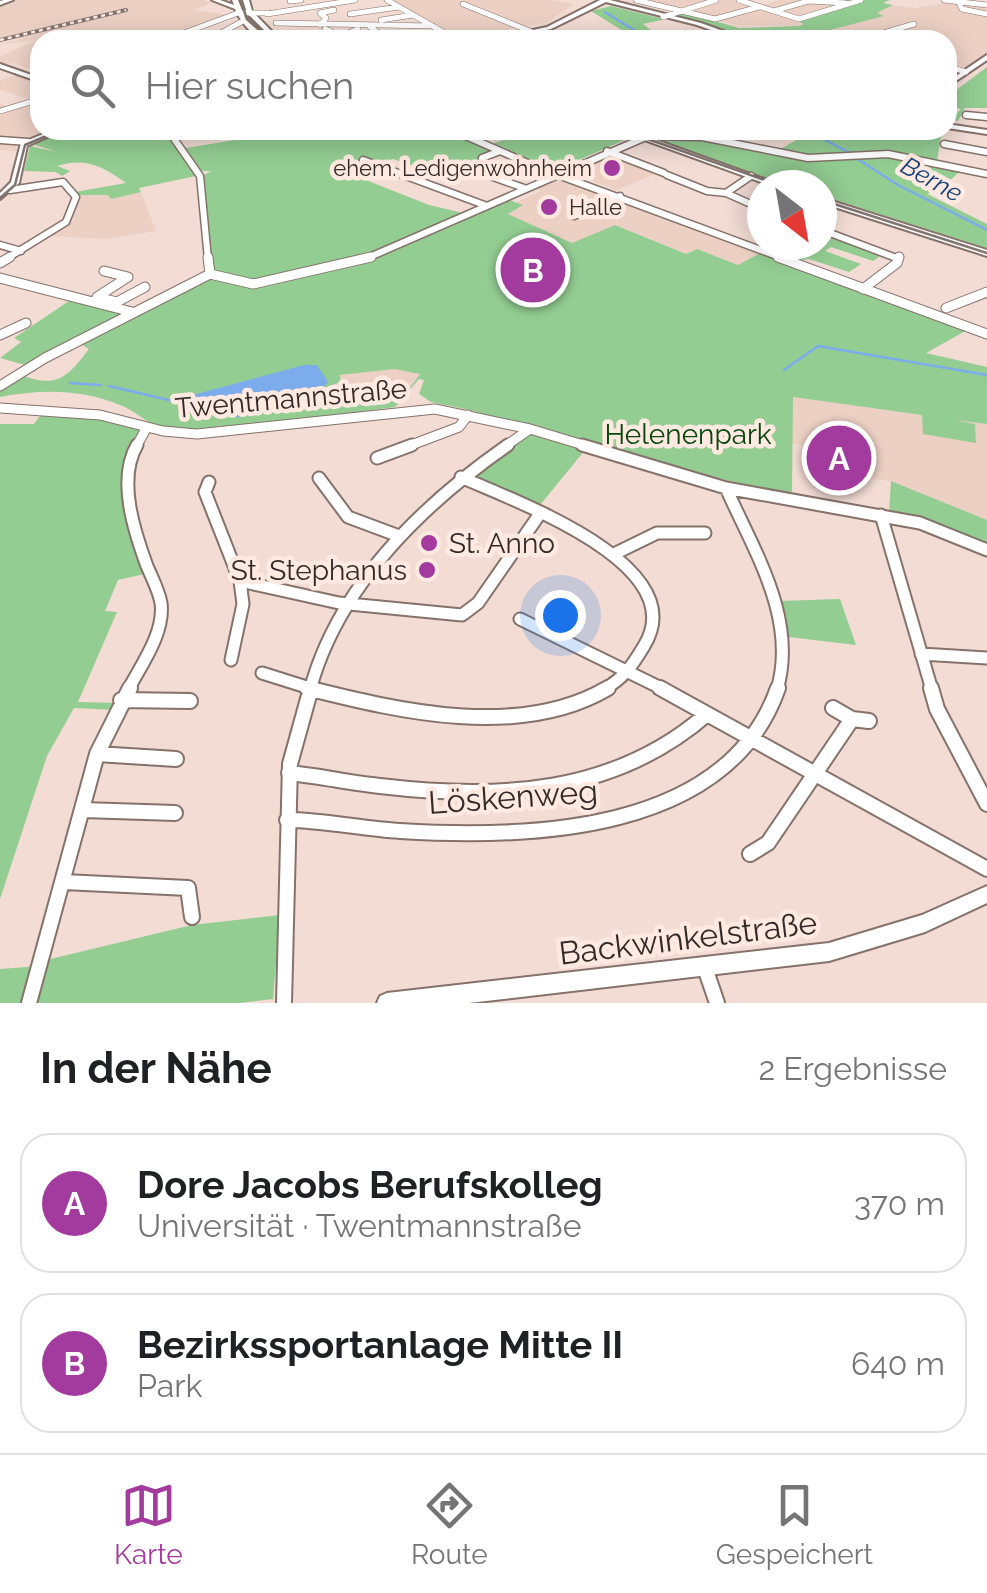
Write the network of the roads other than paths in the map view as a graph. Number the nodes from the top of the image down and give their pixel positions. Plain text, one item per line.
1 (215, 0) edge
2 (223, 0) edge
3 (354, 0) edge
4 (387, 0) edge
5 (636, 0) edge
6 (716, 0) edge
7 (739, 0) edge
8 (861, 0) edge
9 (944, 0) edge
10 (288, 1) edge
11 (958, 1) edge
12 (607, 2) edge
13 (463, 4) dead end
14 (301, 5) edge
15 (329, 5) edge
16 (853, 5) junction
17 (987, 5) edge
18 (400, 7) junction
19 (759, 7) junction
20 (249, 10) edge
21 (680, 11) junction
22 (773, 11) junction
23 (413, 14) junction
24 (987, 14) edge
25 (340, 16) dead end
26 (665, 16) junction
27 (381, 20) dead end
28 (248, 21) edge
29 (361, 21) junction
30 (276, 22) dead end
31 (325, 24) junction
32 (914, 24) dead end
33 (433, 26) junction
34 (192, 30) edge
35 (331, 30) edge
36 (347, 30) edge
37 (375, 30) edge
38 (440, 30) edge
39 (525, 30) edge
40 (538, 30) edge
41 (547, 30) edge
42 (707, 30) edge
43 (711, 30) edge
44 (894, 30) edge
45 (987, 59) edge
46 (1, 65) edge
47 (957, 69) edge
48 (969, 73) junction
49 (30, 75) edge
50 (957, 82) edge
51 (30, 102) edge
52 (2, 109) edge
53 (966, 116) dead end
54 (987, 117) edge
55 (957, 130) edge
56 (987, 132) edge
57 (0, 140) edge
58 (33, 140) edge
59 (175, 140) edge
60 (474, 140) edge
61 (633, 140) edge
62 (649, 140) edge
63 (716, 140) edge
64 (945, 140) edge
65 (28, 142) junction
66 (944, 144) junction
67 (606, 151) junction
68 (500, 152) junction
69 (987, 152) edge
70 (362, 160) dead end
71 (939, 163) junction
72 (987, 172) edge
73 (558, 173) junction
74 (747, 175) edge
75 (747, 179) edge
76 (524, 188) junction
77 (10, 190) junction
78 (726, 193) junction
79 (620, 196) junction
80 (0, 197) edge
81 (747, 202) edge
82 (837, 205) edge
83 (487, 206) junction
84 (574, 216) dead end
85 (837, 235) edge
86 (0, 245) edge
87 (21, 251) junction
88 (987, 252) edge
89 (0, 263) edge
90 (104, 271) dead end
91 (210, 274) junction
92 (0, 278) edge
93 (145, 287) dead end
94 (863, 289) junction
95 (987, 292) edge
96 (66, 296) junction
97 (97, 298) junction
98 (946, 308) dead end
99 (132, 312) junction
100 (26, 323) dead end
101 (987, 334) edge
102 (0, 335) edge
103 (0, 386) edge
104 (0, 408) edge
105 (468, 415) junction
106 (147, 427) junction
107 (530, 429) junction
108 (377, 458) dead end
109 (461, 477) junction
110 (319, 478) dead end
111 (209, 482) dead end
112 (726, 488) junction
113 (539, 515) junction
114 (882, 515) junction
115 (705, 532) dead end
116 (399, 536) junction
117 (987, 550) edge
118 (614, 554) junction
119 (240, 581) junction
120 (349, 604) junction
121 (520, 618) dead end
122 (921, 654) junction
123 (987, 658) edge
124 (232, 660) dead end
125 (631, 672) junction
126 (262, 673) dead end
127 (307, 690) junction
128 (121, 700) junction
129 (190, 702) dead end
130 (833, 708) dead end
131 (707, 714) junction
132 (852, 719) junction
133 (869, 721) dead end
134 (751, 738) junction
135 (97, 754) junction
136 (176, 759) dead end
137 (289, 773) junction
138 (814, 774) junction
139 (987, 804) edge
140 (83, 810) junction
141 (174, 813) dead end
142 (286, 820) junction
143 (750, 854) dead end
144 (987, 869) edge
145 (64, 882) junction
146 (987, 894) edge
147 (192, 917) dead end
148 (705, 968) junction
149 (29, 1003) edge
150 (284, 1003) edge
151 (387, 1003) edge
152 (717, 1003) edge

1 - 28 main road
2 - 28 main road
3 - 15 street
4 - 18 street
5 - 21 street
6 - 21 street
7 - 19 street
8 - 16 street
9 - 11 street
10 - 14 street
11 - 17 street
11 - 24 street
12 - 26 main road
12 - 40 main road
12 - 41 main road
13 - 39 street
14 - 15 street
14 - 20 street
15 - 29 street
15 - 31 street
16 - 22 street
16 - 22 street
18 - 23 street
18 - 29 street
19 - 21 street
19 - 22 street
20 - 28 main road
20 - 28 main road
20 - 28 street
21 - 26 street
23 - 27 street
23 - 33 street
25 - 31 street
26 - 42 main road
26 - 43 main road
28 - 34 street
29 - 31 street
29 - 33 street
29 - 36 street
29 - 37 street
30 - 31 street
31 - 35 street
32 - 44 street
33 - 38 street
45 - 48 main road
46 - 49 main road
47 - 48 street
48 - 50 main road
51 - 52 street
53 - 54 street
55 - 56 main road
57 - 65 street
58 - 65 main road
59 - 91 street
60 - 68 street
61 - 67 street
62 - 74 main road
63 - 71 street
64 - 66 street
65 - 77 main road
66 - 69 street
66 - 71 street
67 - 73 street
67 - 78 street
68 - 73 street
68 - 76 street
70 - 83 street
71 - 72 street
73 - 76 street
73 - 79 street
75 - 78 street
76 - 83 street
77 - 80 main road
77 - 87 street
78 - 81 street
79 - 84 street
79 - 94 street
82 - 88 main road
83 - 91 street
85 - 94 street
86 - 87 street
87 - 89 street
90 - 97 street
91 - 99 street
92 - 96 street
93 - 97 street
94 - 101 street
95 - 98 street
96 - 97 street
96 - 99 street
99 - 103 street
100 - 102 street
104 - 106 street, Twentmannstraße
105 - 106 street, Twentmannstraße
105 - 107 street, Twentmannstraße
105 - 108 street, Twentmannstraße
106 - 128 street
107 - 109 street
107 - 112 street, Twentmannstraße
109 - 113 street
109 - 116 street
110 - 116 street
111 - 119 street
112 - 114 street, Twentmannstraße
112 - 134 street, Löskenweg
113 - 118 street
113 - 120 street
114 - 117 street, Twentmannstraße
114 - 122 street
115 - 118 street
116 - 120 street
118 - 125 street
119 - 120 street
119 - 124 street
120 - 127 street
121 - 125 street
122 - 123 street
122 - 139 street
125 - 127 street
125 - 131 street
126 - 127 street
127 - 137 street
128 - 129 street
128 - 135 street
130 - 132 street
131 - 134 street
131 - 137 street
132 - 133 street
132 - 138 street
134 - 138 street
134 - 142 street, Löskenweg
135 - 136 street
135 - 140 street
137 - 142 street
138 - 143 street
138 - 144 street
140 - 141 street
140 - 145 street
142 - 150 street
145 - 147 street
145 - 149 street
146 - 148 main road, Backwinkelstraße
148 - 151 main road, Backwinkelstraße
148 - 152 street

